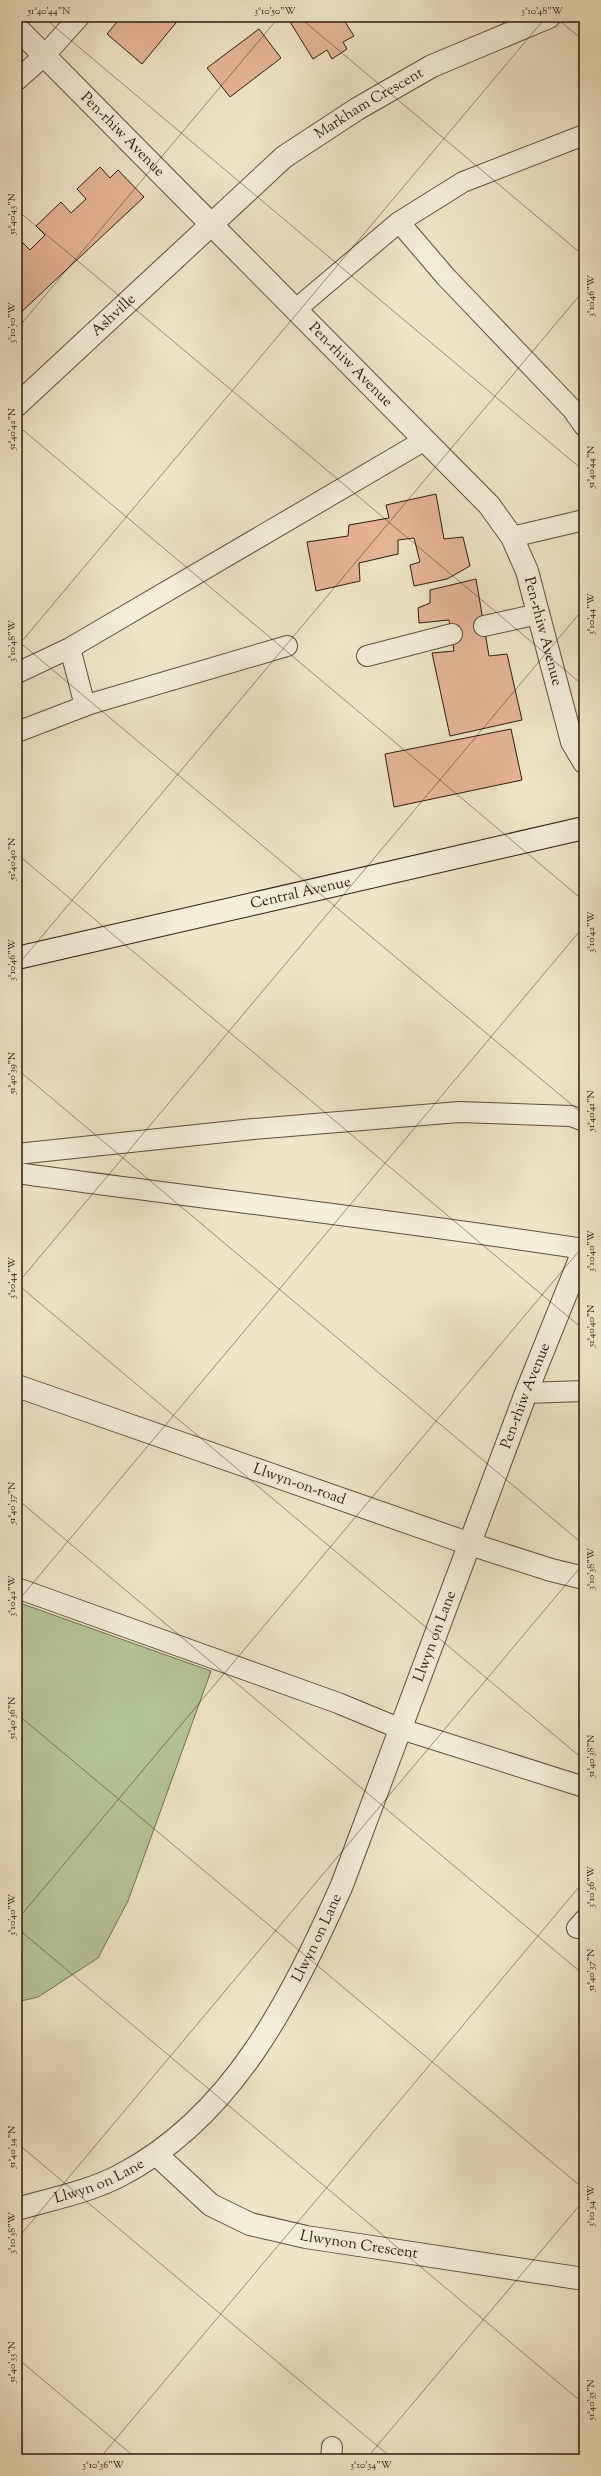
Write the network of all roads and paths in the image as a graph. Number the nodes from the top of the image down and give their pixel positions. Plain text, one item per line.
1 (79, 17) edge
2 (549, 17) edge
3 (17, 28) edge
4 (44, 56) junction
5 (17, 80) edge
6 (584, 135) edge
7 (399, 222) junction
8 (210, 224) junction
9 (295, 310) junction
10 (17, 405) edge
11 (584, 426) edge
12 (425, 440) junction
13 (584, 520) edge
14 (512, 537) junction
15 (538, 614) junction
16 (484, 626) dead end
17 (452, 634) dead end
18 (287, 646) dead end
19 (70, 648) junction
20 (367, 656) dead end
21 (17, 673) edge
22 (85, 706) junction
23 (17, 732) edge
24 (584, 762) edge
25 (584, 828) edge
26 (17, 958) edge
27 (584, 1121) edge
28 (17, 1154) edge
29 (17, 1173) edge
30 (584, 1249) edge
31 (17, 1386) edge
32 (584, 1391) edge
33 (526, 1393) junction
34 (470, 1544) junction
35 (584, 1578) edge
36 (17, 1588) edge
37 (401, 1729) junction
38 (584, 1787) edge
39 (157, 2155) junction
40 (17, 2209) edge
41 (584, 2280) edge

1 - 4 lane
2 - 8 street, Markham Crescent
3 - 4 street, Pen-rhiw Avenue
4 - 5 lane
4 - 8 street, Pen-rhiw Avenue
6 - 7 lane
7 - 9 lane
7 - 11 lane
8 - 9 street, Pen-rhiw Avenue
8 - 10 street, Ashville
9 - 12 street, Pen-rhiw Avenue
12 - 14 street, Pen-rhiw Avenue
12 - 19 lane
13 - 14 lane
14 - 15 street, Pen-rhiw Avenue
15 - 16 lane
15 - 24 street, Pen-rhiw Avenue
17 - 20 lane
18 - 22 lane
19 - 21 lane
19 - 22 lane
22 - 23 lane
25 - 26 street, Central Avenue
27 - 28 lane
29 - 30 lane
30 - 33 street, Pen-rhiw Avenue
31 - 34 street, Llwyn-on-road
32 - 33 lane
33 - 34 street, Pen-rhiw Avenue
34 - 35 street, Llwyn-on-road
34 - 37 street, Llwyn on Lane
36 - 37 lane
37 - 38 lane
37 - 39 street, Llwyn on Lane
39 - 40 street, Llwyn on Lane
39 - 41 street, Llwynon Crescent

